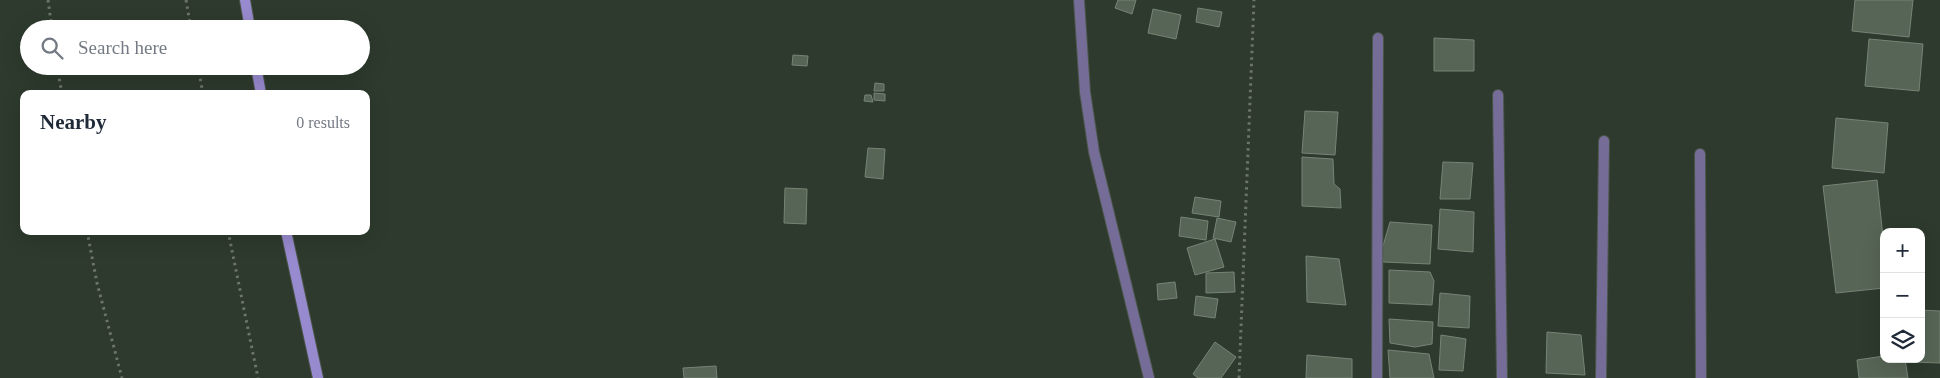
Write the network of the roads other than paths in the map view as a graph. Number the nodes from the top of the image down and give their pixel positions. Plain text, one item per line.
1 (245, 0) edge
2 (1079, 0) edge
3 (248, 20) edge
4 (1378, 38) dead end
5 (258, 75) edge
6 (260, 90) edge
7 (1498, 95) dead end
8 (1604, 141) dead end
9 (1700, 154) dead end
10 (287, 235) edge
11 (318, 378) edge
12 (1149, 378) edge
13 (1378, 378) edge
14 (1502, 378) edge
15 (1601, 378) edge
16 (1701, 378) edge

1 - 3 street
2 - 12 street
4 - 13 street
5 - 6 street
7 - 14 street
8 - 15 street
9 - 16 street
10 - 11 street

